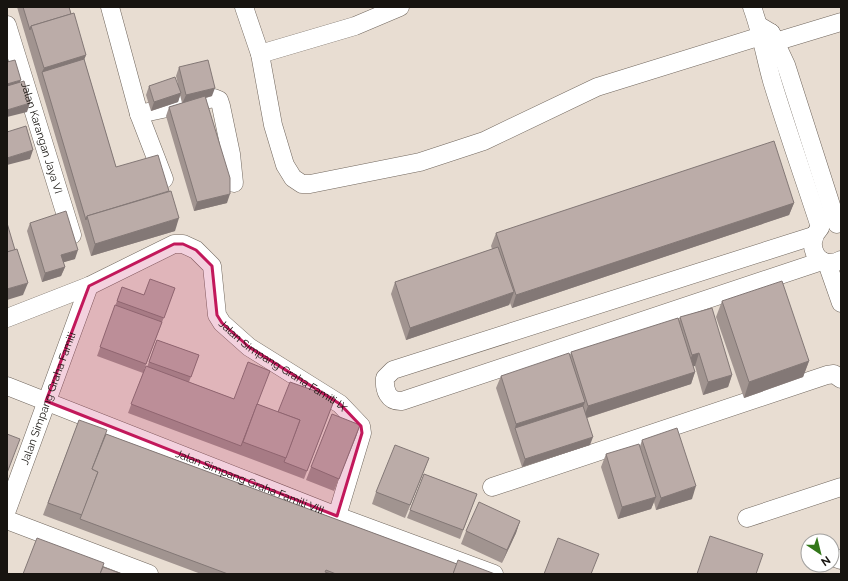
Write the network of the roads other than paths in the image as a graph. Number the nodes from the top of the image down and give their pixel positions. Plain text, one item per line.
1 (110, 7) edge
2 (244, 7) edge
3 (400, 7) edge
4 (752, 7) edge
5 (841, 22) edge
6 (7, 25) edge
7 (766, 37) junction
8 (260, 54) junction
9 (139, 114) junction
10 (234, 183) dead end
11 (169, 193) edge
12 (828, 228) edge
13 (77, 251) edge
14 (830, 261) edge
15 (89, 286) junction
16 (841, 303) edge
17 (7, 318) edge
18 (841, 379) edge
19 (7, 386) edge
20 (46, 401) junction
21 (492, 487) dead end
22 (841, 487) edge
23 (7, 510) edge
24 (337, 516) junction
25 (747, 518) dead end
26 (7, 520) edge
27 (149, 574) edge
28 (494, 574) edge

1 - 9 street
2 - 8 street
3 - 8 street
4 - 7 street
5 - 7 street
6 - 13 street, Jalan Karangan Jaya VI
7 - 8 street
7 - 12 street
9 - 10 street
9 - 11 street
12 - 14 street
12 - 14 street
14 - 16 street
15 - 17 street, Jalan Simpang Graha Famili IX
15 - 20 street, Jalan Simpang Graha Famili
15 - 24 street, Jalan Simpang Graha Famili IX
18 - 21 street
19 - 20 street, Jalan Simpang Graha Famili VIII
20 - 23 street, Jalan Simpang Graha Famili
20 - 24 street, Jalan Simpang Graha Famili VIII
22 - 25 street
24 - 28 street, Jalan Simpang Graha Famili VIII
26 - 27 street

